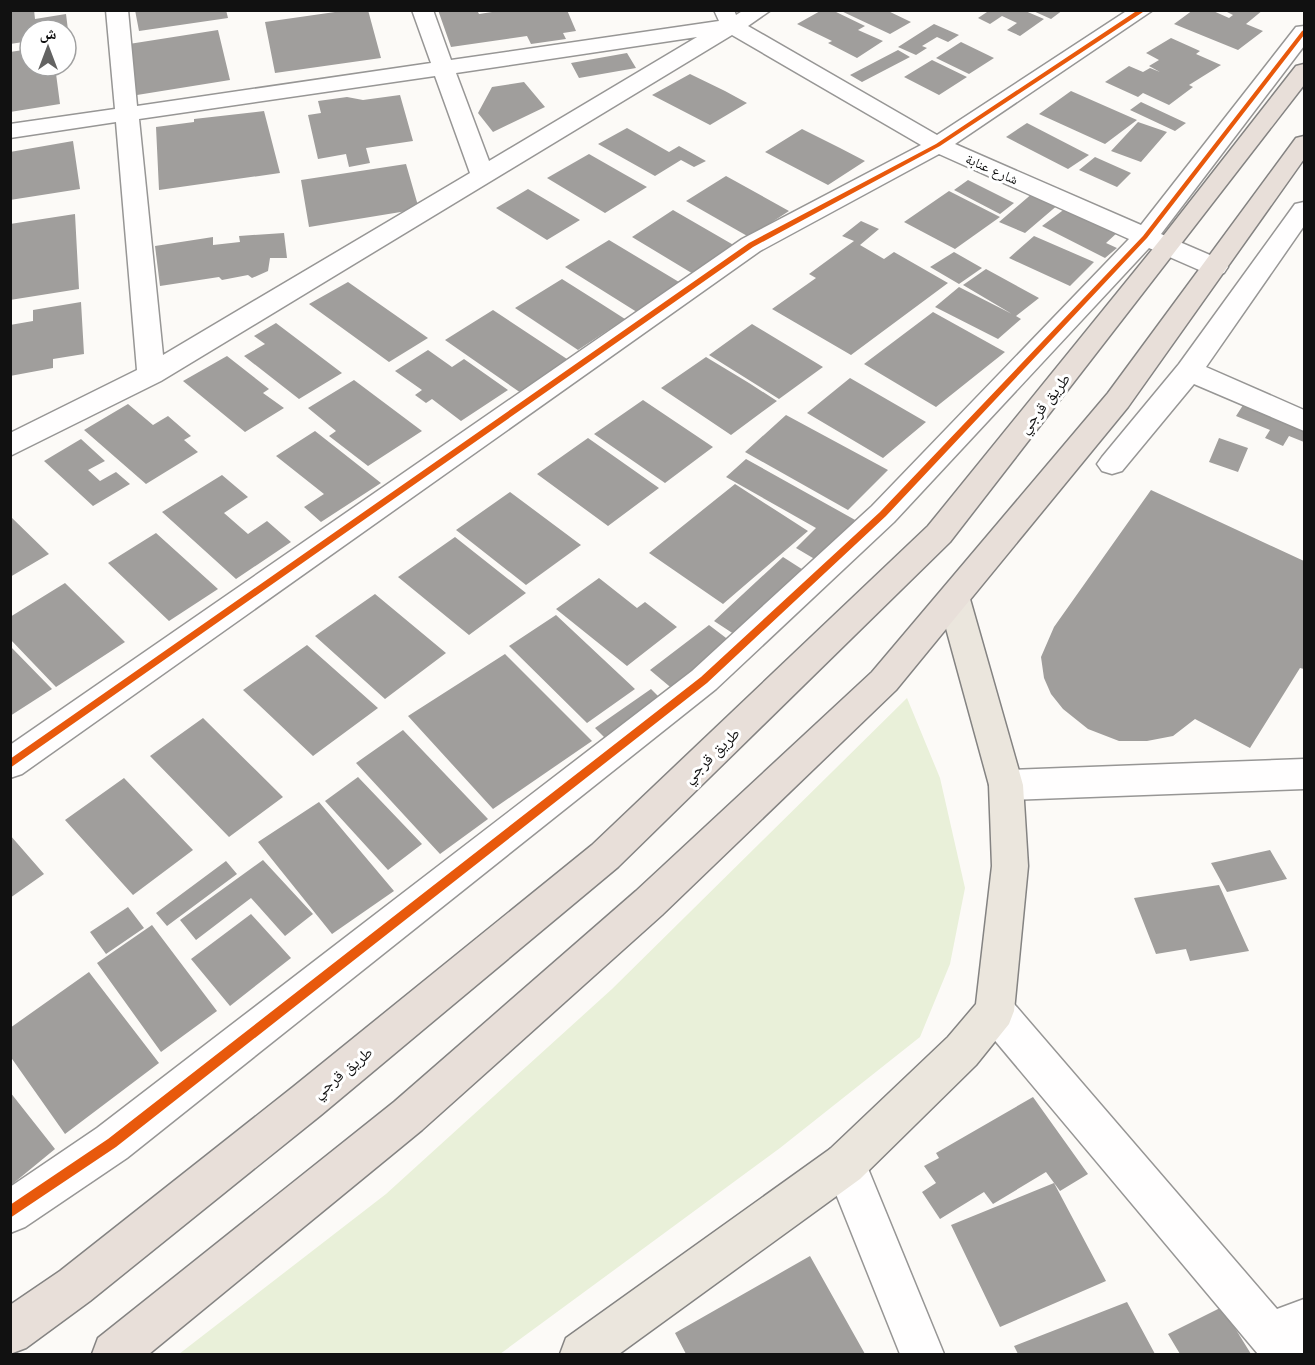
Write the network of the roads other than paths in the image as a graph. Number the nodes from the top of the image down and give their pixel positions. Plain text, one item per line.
1 (117, 10) edge
2 (422, 10) edge
3 (761, 10) edge
4 (1143, 10) edge
5 (728, 18) edge
6 (1305, 32) edge
7 (444, 70) junction
8 (1305, 71) edge
9 (127, 115) junction
10 (10, 131) edge
11 (1305, 143) edge
12 (938, 145) junction
13 (482, 173) junction
14 (1305, 209) edge
15 (1157, 242) junction
16 (1215, 267) junction
17 (1189, 371) junction
18 (151, 374) junction
19 (1305, 422) edge
20 (10, 446) edge
21 (1112, 464) dead end
22 (954, 599) junction
23 (10, 764) edge
24 (1305, 774) edge
25 (1006, 785) junction
26 (995, 1011) junction
27 (845, 1164) junction
28 (10, 1212) edge
29 (10, 1332) edge
30 (1288, 1336) edge
31 (114, 1354) edge
32 (582, 1354) edge
33 (922, 1354) edge

1 - 9 street
2 - 7 street
3 - 5 street
4 - 12 street
5 - 7 street
5 - 12 street, شارع عنابة
5 - 13 street
6 - 15 street
7 - 9 street
7 - 13 street
8 - 15 highway, طريق قرجي
9 - 10 street
9 - 18 street
11 - 16 highway
12 - 15 street, شارع عنابة
12 - 23 street
13 - 18 street
14 - 17 street
15 - 16 street, شارع عنابة
15 - 28 street
15 - 29 highway, طريق قرجي
16 - 22 highway
17 - 19 street
17 - 21 street
18 - 20 street
22 - 25 main road
22 - 31 highway
24 - 25 street
25 - 26 main road
26 - 27 main road
26 - 30 street
27 - 32 main road
27 - 33 street

